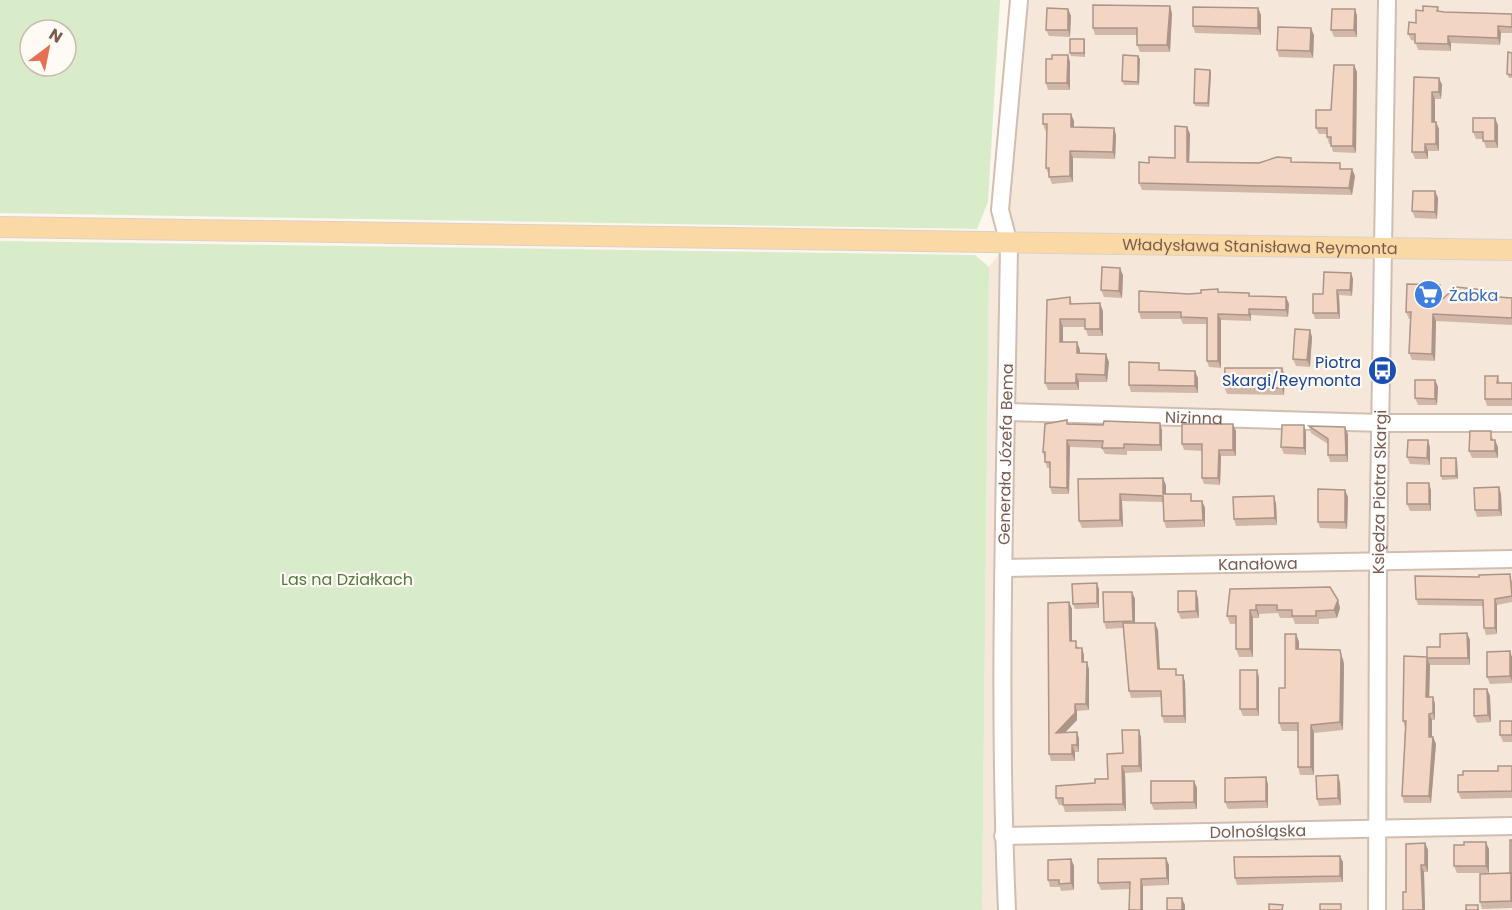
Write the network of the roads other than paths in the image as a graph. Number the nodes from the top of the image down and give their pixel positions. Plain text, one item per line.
1 (1019, 0) edge
2 (1388, 0) edge
3 (0, 227) edge
4 (1009, 244) junction
5 (1383, 248) junction
6 (1512, 250) edge
7 (1006, 412) junction
8 (1382, 423) junction
9 (1512, 423) edge
10 (1512, 559) edge
11 (1378, 562) junction
12 (1004, 568) junction
13 (1512, 826) edge
14 (1376, 829) junction
15 (1003, 836) junction
16 (1007, 910) edge
17 (1377, 910) edge

1 - 4 street, Generała Józefa Bema
2 - 5 street, Księdza Piotra Skargi
3 - 4 main road, Władysława Stanisława Reymonta
4 - 5 main road, Władysława Stanisława Reymonta
4 - 7 street, Generała Józefa Bema
5 - 6 main road, Władysława Stanisława Reymonta
5 - 8 street, Księdza Piotra Skargi
7 - 8 street, Nizinna
7 - 12 street, Generała Józefa Bema
8 - 9 street, Nizinna
8 - 11 street, Księdza Piotra Skargi
10 - 11 street, Kanałowa
11 - 12 street, Kanałowa
11 - 14 street, Księdza Piotra Skargi
12 - 15 street, Generała Józefa Bema
13 - 14 street, Dolnośląska
14 - 15 street, Dolnośląska
14 - 17 street, Księdza Piotra Skargi
15 - 16 street, Generała Józefa Bema

